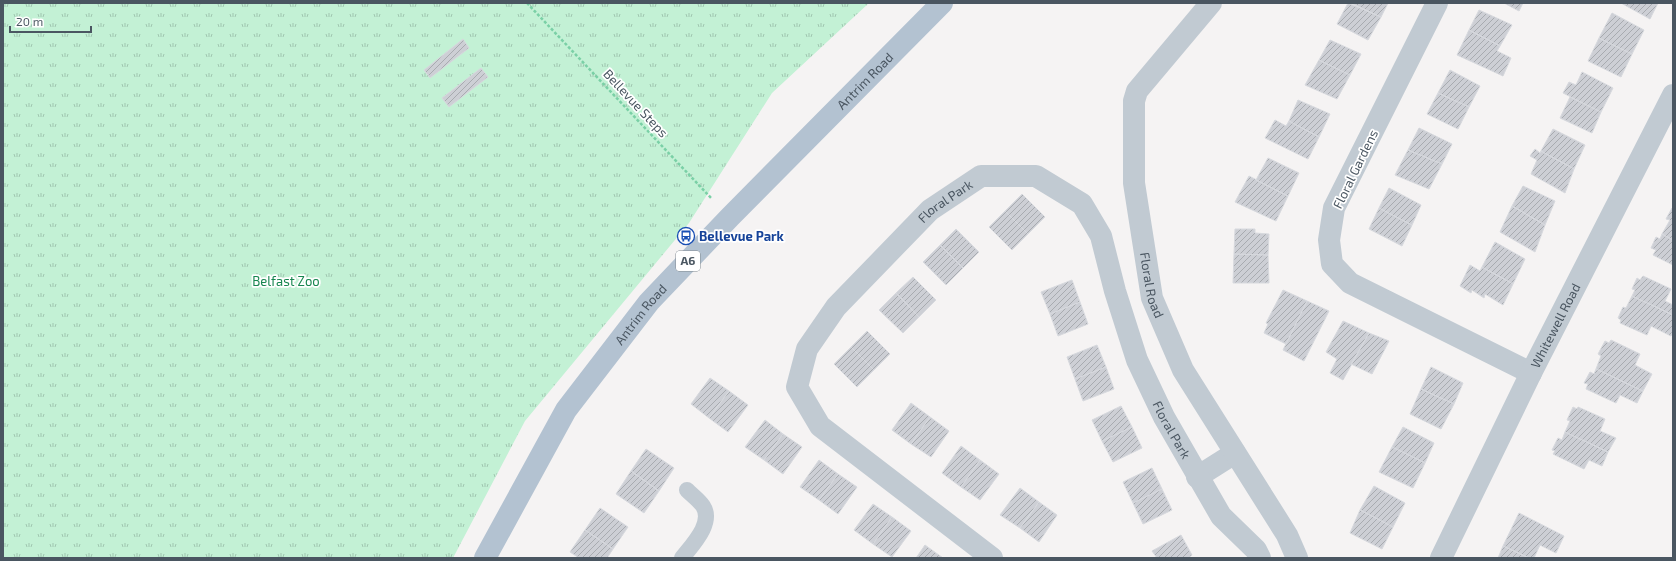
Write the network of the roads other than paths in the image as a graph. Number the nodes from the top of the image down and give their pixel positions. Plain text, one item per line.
1 (942, 3) edge
2 (1210, 3) edge
3 (1437, 3) edge
4 (1673, 95) edge
5 (1531, 373) junction
6 (1235, 453) junction
7 (1197, 477) junction
8 (687, 490) dead end
9 (489, 556) edge
10 (682, 558) edge
11 (992, 558) edge
12 (1260, 558) edge
13 (1297, 558) edge
14 (1441, 558) edge

1 - 9 main road, Antrim Road / A6
2 - 6 street, Floral Road
3 - 5 street, Floral Gardens
4 - 5 street, Whitewell Road
5 - 14 street, Whitewell Road
6 - 7 street
6 - 13 street, Floral Road
7 - 11 street, Floral Park
7 - 12 street, Floral Park
8 - 10 lane

